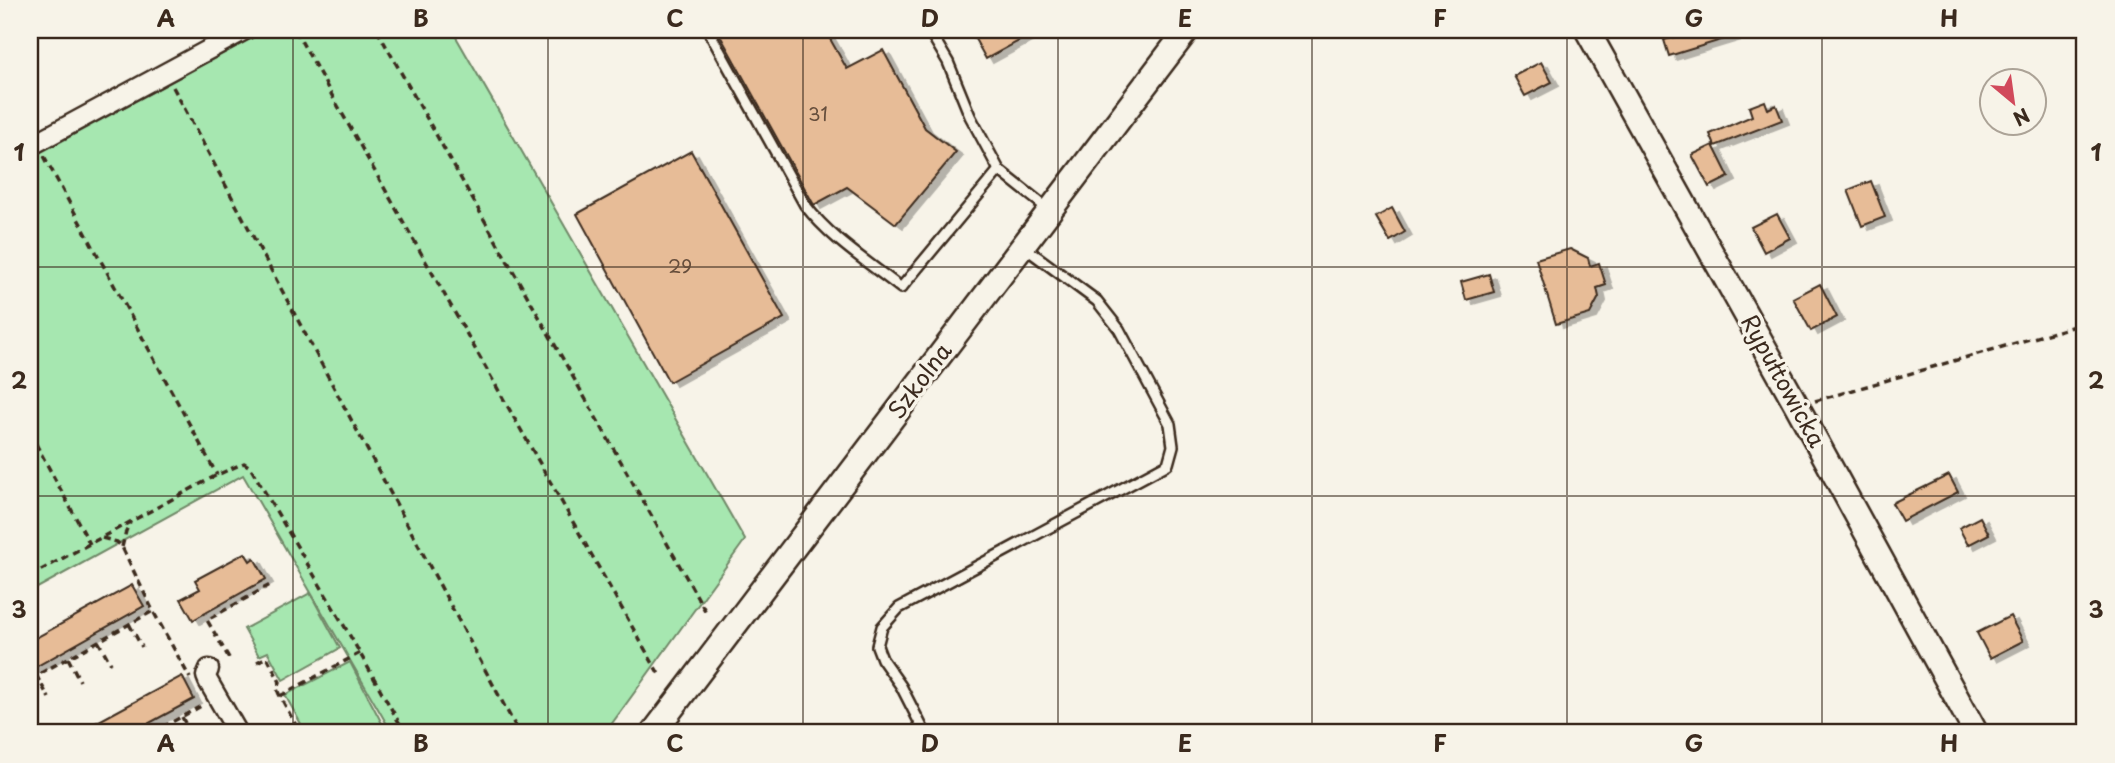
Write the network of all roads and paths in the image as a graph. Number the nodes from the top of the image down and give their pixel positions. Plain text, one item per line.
1 (245, 30) edge
2 (295, 30) edge
3 (377, 30) edge
4 (708, 30) edge
5 (929, 30) edge
6 (1187, 30) edge
7 (1587, 30) edge
8 (165, 73) junction
9 (33, 144) edge
10 (999, 170) junction
11 (1049, 210) junction
12 (1022, 246) junction
13 (2085, 323) edge
14 (1797, 406) junction
15 (30, 433) edge
16 (218, 475) junction
17 (131, 522) junction
18 (100, 538) junction
19 (90, 544) junction
20 (122, 547) junction
21 (30, 576) edge
22 (270, 585) dead end
23 (153, 611) junction
24 (707, 614) dead end
25 (129, 624) junction
26 (98, 641) junction
27 (142, 647) dead end
28 (360, 653) junction
29 (68, 658) junction
30 (229, 658) dead end
31 (257, 662) dead end
32 (111, 664) dead end
33 (209, 669) dead end
34 (36, 676) junction
35 (660, 676) dead end
36 (30, 679) edge
37 (80, 681) dead end
38 (195, 688) dead end
39 (280, 696) junction
40 (49, 698) dead end
41 (207, 699) junction
42 (182, 717) junction
43 (152, 733) edge
44 (191, 733) edge
45 (238, 733) edge
46 (300, 733) edge
47 (405, 733) edge
48 (519, 733) edge
49 (653, 733) edge
50 (925, 733) edge
51 (1976, 733) edge

1 - 8 street
2 - 35 path
3 - 24 path
4 - 10 lane
5 - 10 lane
6 - 11 street, Szkolna
7 - 14 street, Rypułtowicka
8 - 9 street
8 - 48 path
9 - 16 path
10 - 11 lane
11 - 12 street, Szkolna
12 - 49 street, Szkolna
12 - 50 lane
13 - 14 path
14 - 51 street, Rypułtowicka
15 - 19 path
16 - 17 path
16 - 28 path
17 - 18 path
17 - 20 path
18 - 19 path
18 - 20 path
19 - 21 path
20 - 23 path
22 - 30 path
23 - 25 path
23 - 38 path
25 - 26 path
25 - 27 path
26 - 29 path
26 - 32 path
28 - 39 path
28 - 47 path
29 - 34 path
29 - 37 path
31 - 39 path
33 - 41 street
34 - 36 path
34 - 40 path
39 - 46 path
41 - 42 path
41 - 45 street
42 - 43 path
42 - 44 path

